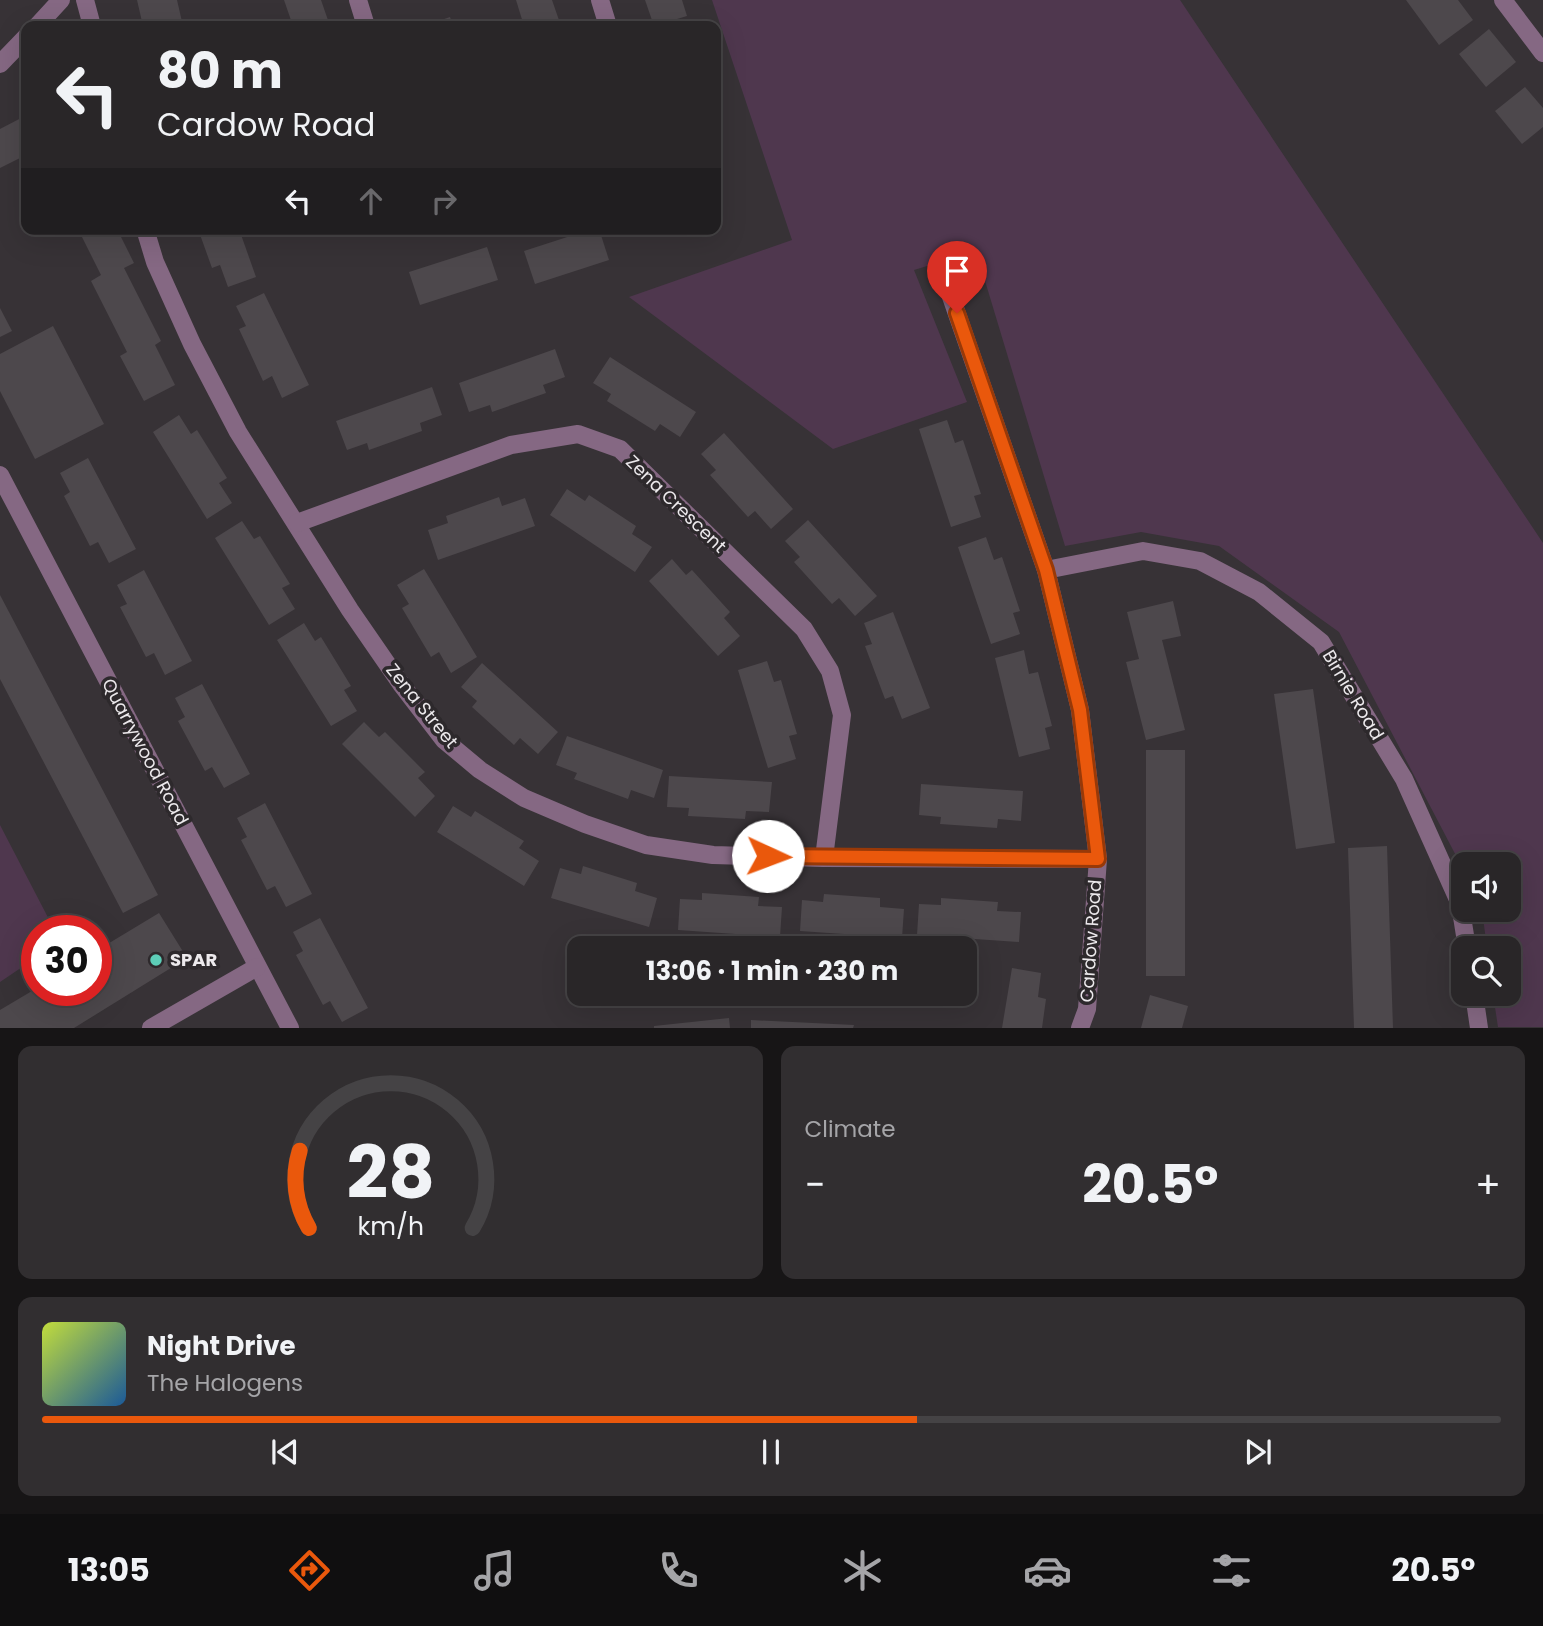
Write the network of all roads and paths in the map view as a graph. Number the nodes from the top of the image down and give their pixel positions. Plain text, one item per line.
1 (61, 0) edge
2 (85, 0) edge
3 (358, 0) edge
4 (600, 0) edge
5 (1503, 0) edge
6 (42, 21) edge
7 (91, 21) edge
8 (364, 21) edge
9 (606, 21) edge
10 (21, 42) edge
11 (1543, 53) edge
12 (0, 64) edge
13 (147, 235) edge
14 (948, 288) dead end
15 (0, 475) edge
16 (297, 523) junction
17 (1046, 570) junction
18 (824, 858) junction
19 (1098, 859) junction
20 (1465, 936) edge
21 (257, 967) junction
22 (1476, 1006) edge
23 (151, 1027) edge
24 (290, 1027) edge
25 (1080, 1027) edge
26 (1479, 1027) edge

1 - 6 street
2 - 7 street
3 - 8 street
4 - 9 street
5 - 11 street
10 - 12 street
13 - 16 street, Zena Street
14 - 17 street, Cardow Road
15 - 21 street, Quarrywood Road
16 - 18 street, Zena Street
16 - 18 street, Zena Crescent
17 - 19 street, Cardow Road
17 - 20 street, Birnie Road
18 - 19 street, Zena Street
19 - 25 street, Cardow Road
21 - 23 street
21 - 24 street, Quarrywood Road
22 - 26 street

